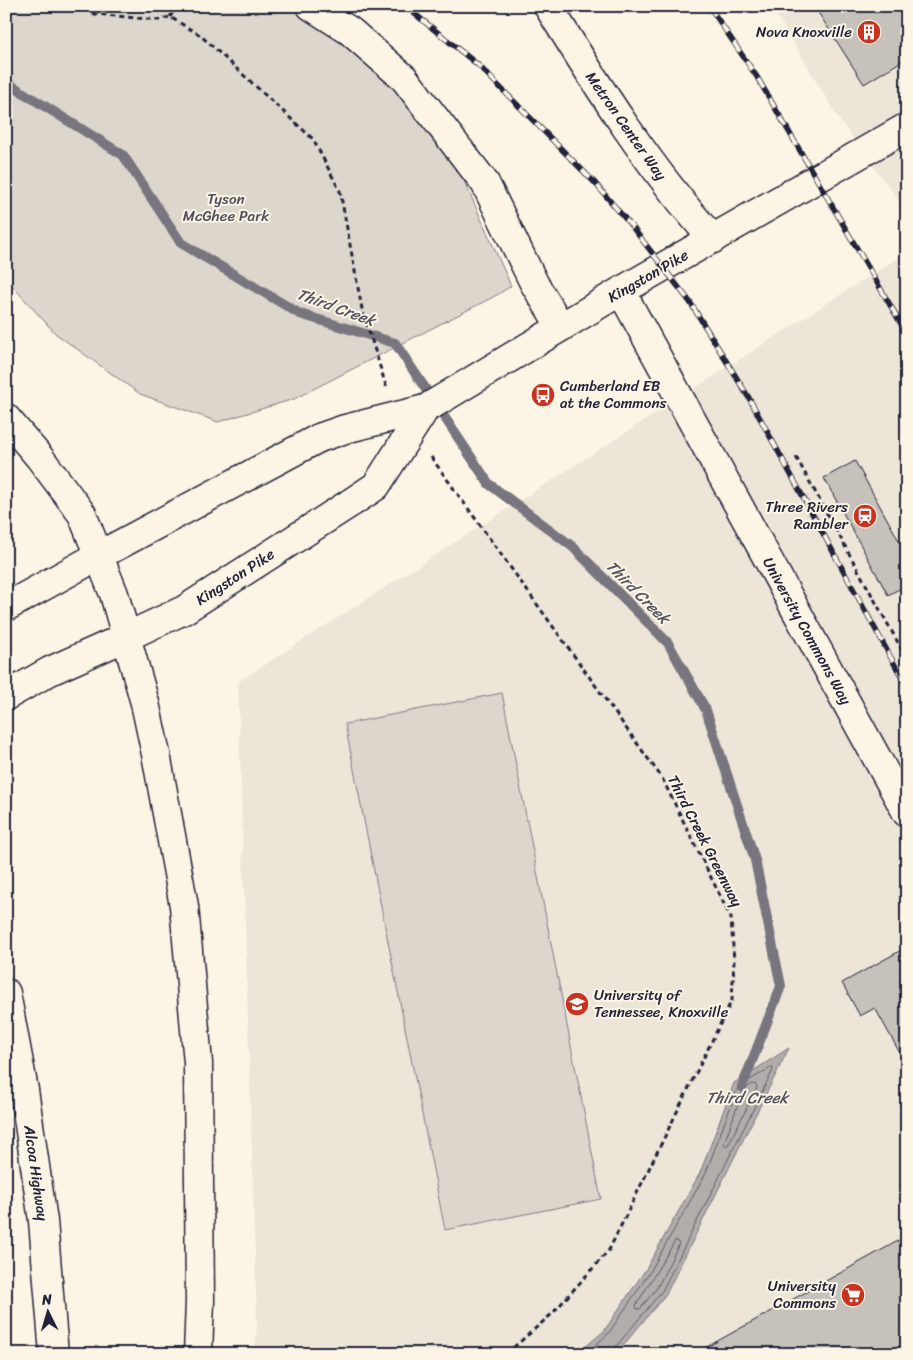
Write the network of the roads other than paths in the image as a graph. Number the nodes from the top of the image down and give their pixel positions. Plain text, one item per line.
1 (311, 6) edge
2 (548, 6) edge
3 (907, 127) edge
4 (713, 239) junction
5 (621, 290) junction
6 (561, 327) junction
7 (425, 409) junction
8 (6, 418) edge
9 (98, 556) junction
10 (6, 607) edge
11 (126, 637) junction
12 (6, 696) edge
13 (907, 813) edge
14 (6, 993) edge
15 (43, 1221) junction
16 (54, 1354) edge
17 (64, 1354) edge
18 (198, 1354) edge

1 - 6 main road
2 - 4 main road, Metron Center Way
3 - 4 main road, Kingston Pike
4 - 5 main road, Kingston Pike
5 - 6 main road, Kingston Pike
5 - 13 main road, University Commons Way
6 - 7 main road, Kingston Pike
7 - 9 main road, Kingston Pike, bridge
7 - 11 main road, Kingston Pike, bridge
8 - 9 main road
9 - 10 main road, Kingston Pike
9 - 11 main road
11 - 12 main road, Kingston Pike
11 - 18 main road
14 - 15 main road, Alcoa Highway
15 - 16 main road, Alcoa Highway
15 - 17 main road

